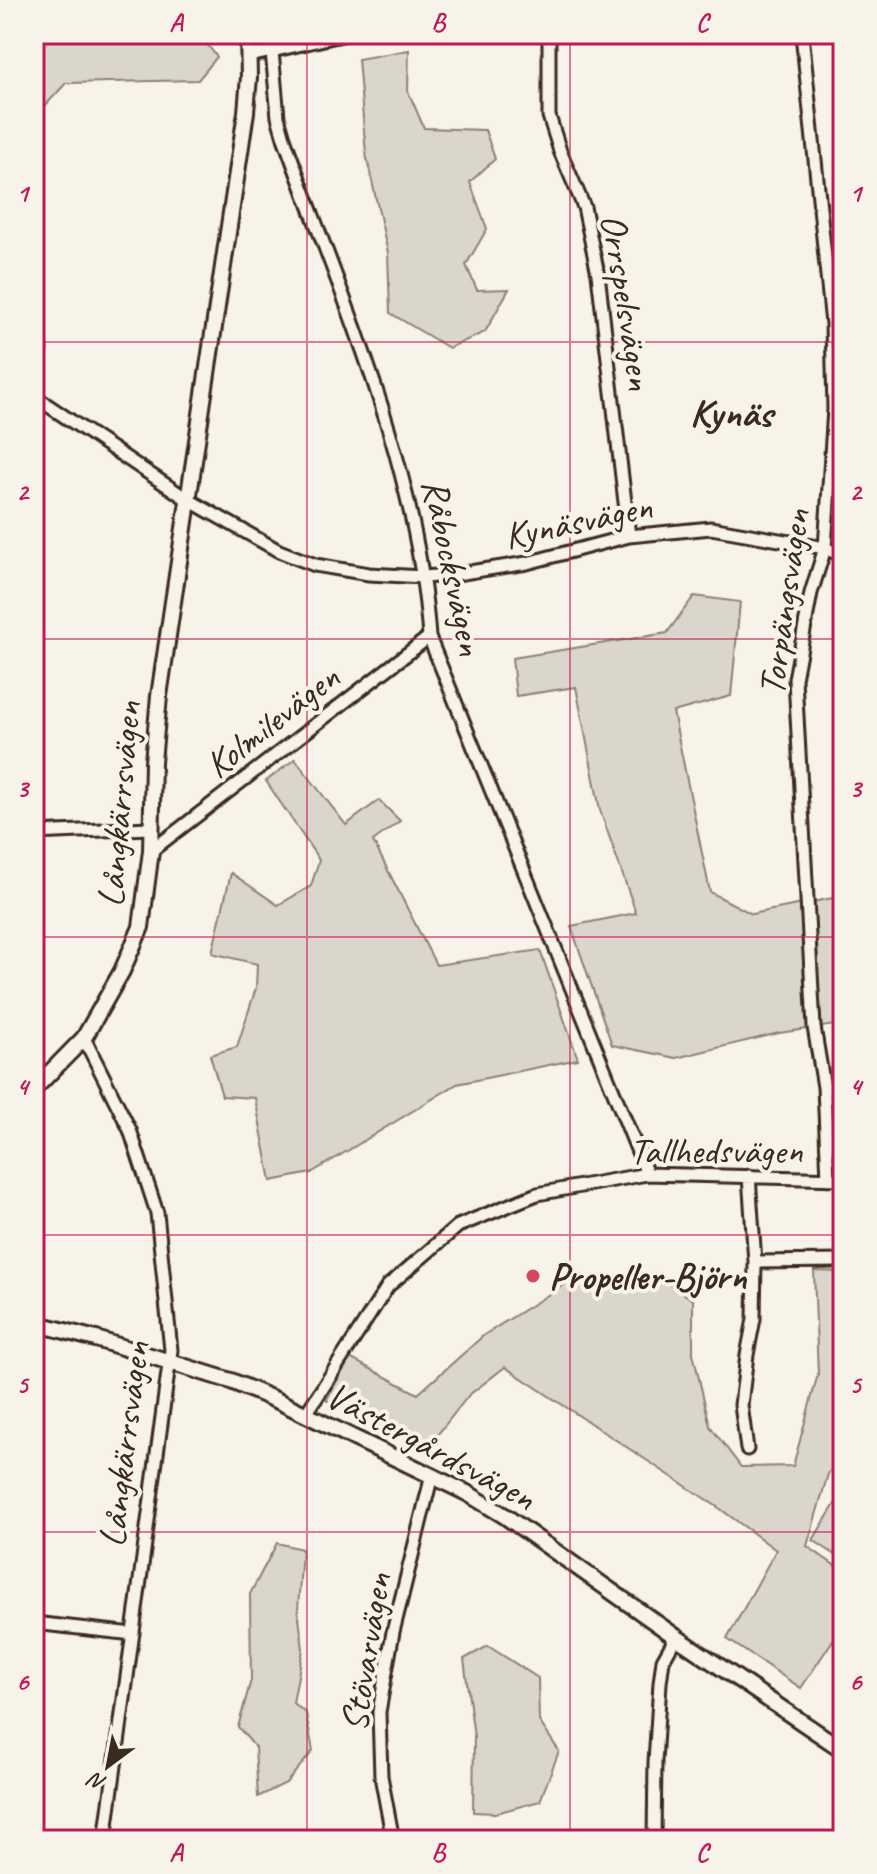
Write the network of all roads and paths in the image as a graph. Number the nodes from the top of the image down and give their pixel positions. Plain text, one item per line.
1 (248, 34) edge
2 (346, 34) edge
3 (549, 34) edge
4 (802, 34) edge
5 (272, 51) junction
6 (250, 56) junction
7 (34, 396) edge
8 (187, 499) junction
9 (629, 536) junction
10 (825, 548) junction
11 (843, 556) edge
12 (423, 577) junction
13 (429, 637) junction
14 (150, 828) junction
15 (34, 833) edge
16 (151, 851) junction
17 (84, 1038) junction
18 (34, 1089) edge
19 (647, 1174) junction
20 (749, 1176) junction
21 (828, 1179) junction
22 (843, 1179) edge
23 (843, 1261) edge
24 (755, 1262) junction
25 (34, 1323) edge
26 (170, 1361) junction
27 (306, 1414) junction
28 (747, 1449) dead end
29 (432, 1475) junction
30 (34, 1623) edge
31 (133, 1634) junction
32 (676, 1637) junction
33 (843, 1750) edge
34 (105, 1840) edge
35 (393, 1840) edge
36 (653, 1840) edge

1 - 6 street, Långkärrsvägen
2 - 5 street
3 - 9 street, Orrspelsvägen
4 - 10 street, Torpängsvägen
5 - 6 street
5 - 12 street, Råbocksvägen
6 - 8 street, Långkärrsvägen
7 - 8 street, Kynäsvägen
8 - 12 street, Kynäsvägen
8 - 14 street, Långkärrsvägen
9 - 10 street, Kynäsvägen
9 - 12 street, Kynäsvägen
10 - 11 street, Kynäsvägen
10 - 21 street, Torpängsvägen
12 - 13 street, Råbocksvägen
13 - 16 street, Kolmilevägen
13 - 19 street, Råbocksvägen
14 - 15 street
14 - 16 street, Långkärrsvägen
16 - 17 street, Långkärrsvägen
17 - 18 street
17 - 26 street, Långkärrsvägen
19 - 20 street, Tallhedsvägen
19 - 27 street, Tallhedsvägen
20 - 21 street, Tallhedsvägen
20 - 24 street
21 - 22 street, Tallhedsvägen
23 - 24 street
24 - 28 street
25 - 26 street, Västergårdsvägen
26 - 27 street, Västergårdsvägen
26 - 31 street, Långkärrsvägen
27 - 29 street, Västergårdsvägen
29 - 32 street, Västergårdsvägen
29 - 35 street, Stövarvägen
30 - 31 street
31 - 34 street, Långkärrsvägen
32 - 33 street, Västergårdsvägen
32 - 36 street

